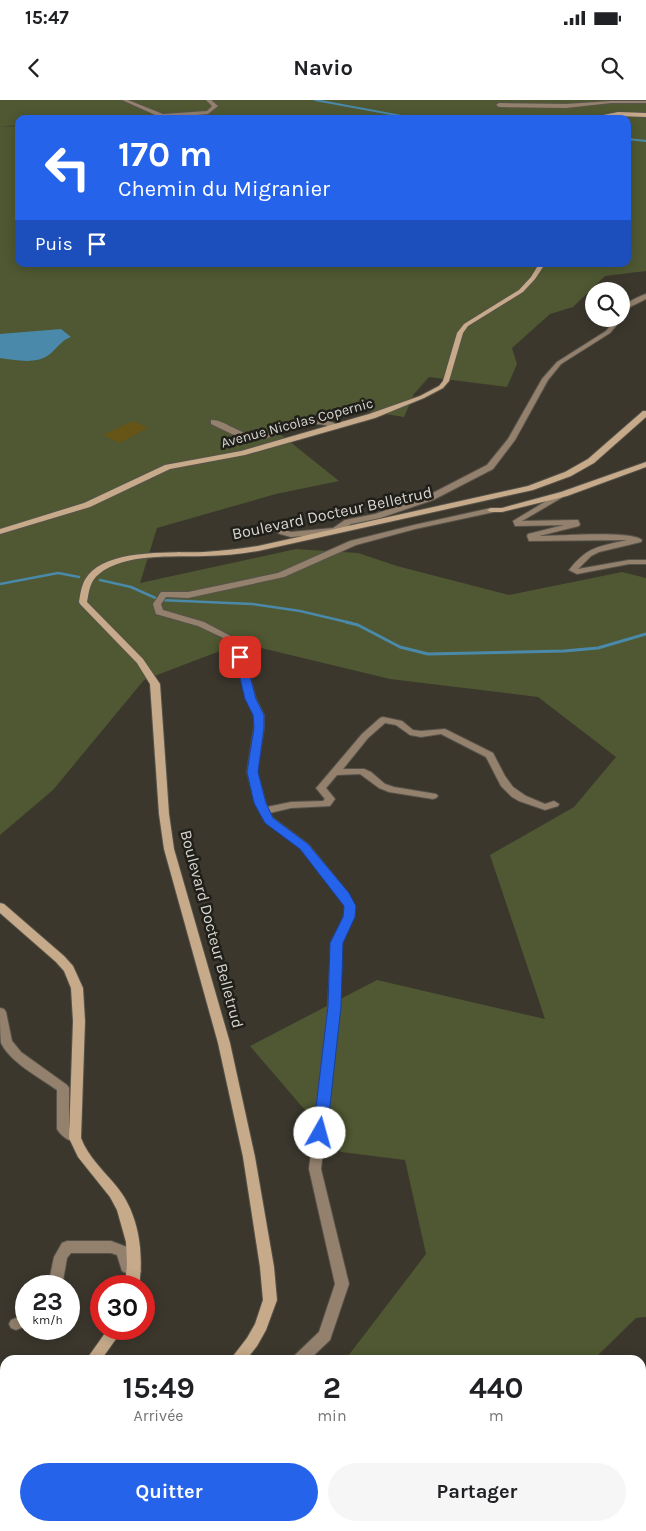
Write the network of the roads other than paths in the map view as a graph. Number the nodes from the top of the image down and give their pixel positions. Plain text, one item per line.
1 (124, 100) edge
2 (208, 100) edge
3 (646, 102) edge
4 (499, 105) dead end
5 (160, 115) edge
6 (174, 115) edge
7 (612, 115) edge
8 (646, 115) edge
9 (540, 267) edge
10 (646, 296) edge
11 (630, 305) edge
12 (614, 327) edge
13 (646, 413) edge
14 (214, 422) dead end
15 (336, 427) junction
16 (646, 464) edge
17 (548, 482) junction
18 (564, 494) junction
19 (491, 510) junction
20 (275, 529) dead end
21 (335, 531) junction
22 (0, 532) edge
23 (646, 562) edge
24 (336, 772) junction
25 (433, 796) dead end
26 (554, 804) dead end
27 (264, 811) junction
28 (0, 907) edge
29 (0, 1012) edge
30 (76, 1138) junction
31 (134, 1271) junction
32 (57, 1275) edge
33 (133, 1275) edge
34 (108, 1340) edge
35 (97, 1355) edge
36 (242, 1355) edge
37 (304, 1355) edge

1 - 5 street
2 - 6 street
3 - 4 street
7 - 8 street
9 - 15 street, Avenue Nicolas Copernic
10 - 11 street
12 - 21 street
13 - 17 street, Boulevard Docteur Belletrud
14 - 15 street
15 - 22 street, Avenue Nicolas Copernic
16 - 18 street
17 - 19 street
17 - 21 street, Boulevard Docteur Belletrud
18 - 19 street
18 - 23 street
19 - 27 street
20 - 21 street
21 - 36 street, Boulevard Docteur Belletrud
24 - 25 street
24 - 26 street
24 - 27 street
27 - 37 street
28 - 30 street
29 - 30 street
30 - 31 street
31 - 32 street
31 - 33 street
34 - 35 street

